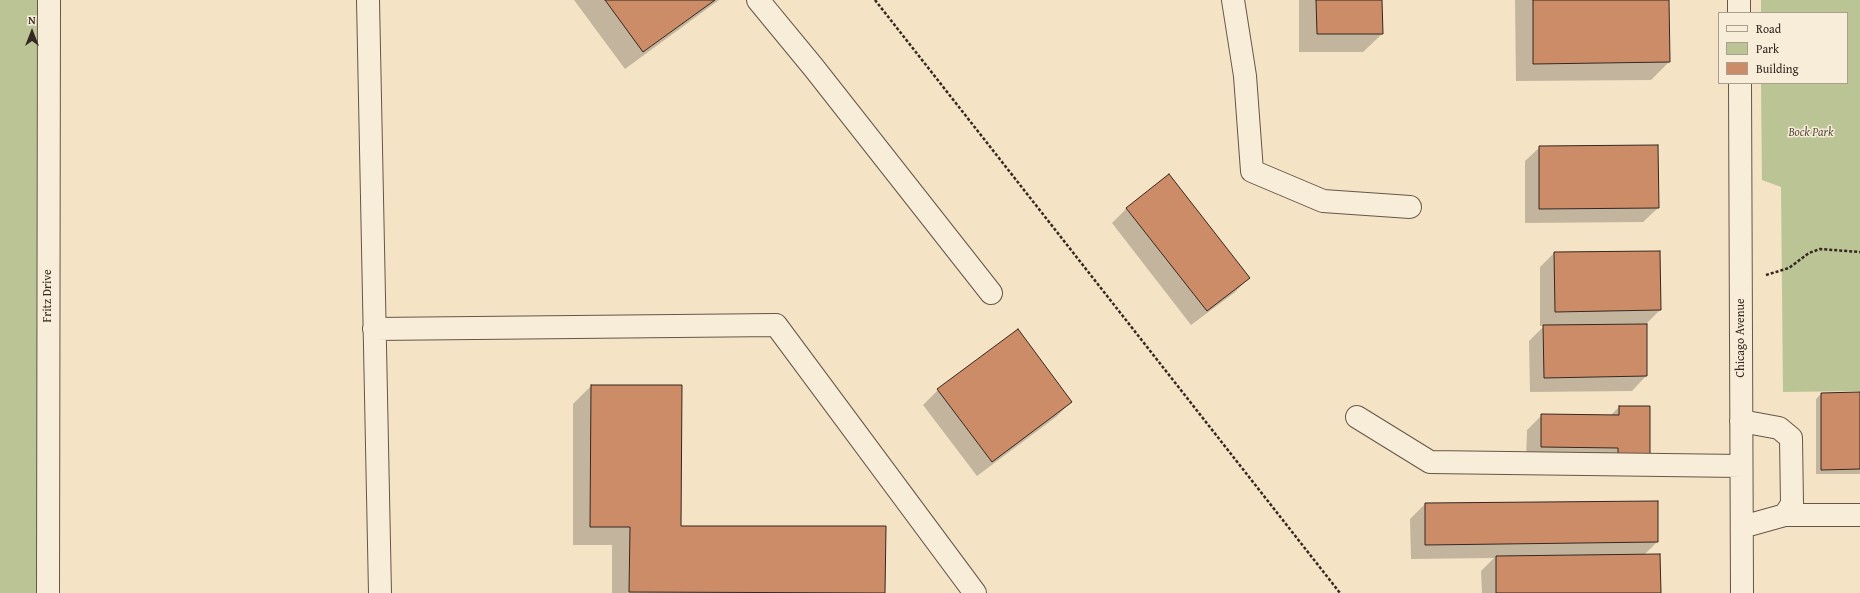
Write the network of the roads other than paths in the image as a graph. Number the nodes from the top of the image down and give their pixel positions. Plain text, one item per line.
1 (49, 0) edge
2 (368, 0) edge
3 (758, 0) edge
4 (1234, 0) edge
5 (1739, 0) edge
6 (1739, 12) edge
7 (1740, 84) edge
8 (1410, 207) dead end
9 (991, 293) dead end
10 (374, 329) junction
11 (1357, 417) dead end
12 (1741, 421) junction
13 (1741, 466) junction
14 (1785, 515) junction
15 (1860, 515) edge
16 (1742, 527) junction
17 (48, 593) edge
18 (380, 593) edge
19 (975, 593) edge
20 (1742, 593) edge

1 - 17 street, Fritz Drive
2 - 10 street
3 - 9 street
4 - 8 street
5 - 6 street
7 - 12 street, Chicago Avenue
10 - 18 street
10 - 19 street
11 - 13 street
12 - 13 street, Chicago Avenue
12 - 14 street
13 - 16 street, Chicago Avenue
14 - 15 street
14 - 16 street
16 - 20 street, Chicago Avenue

